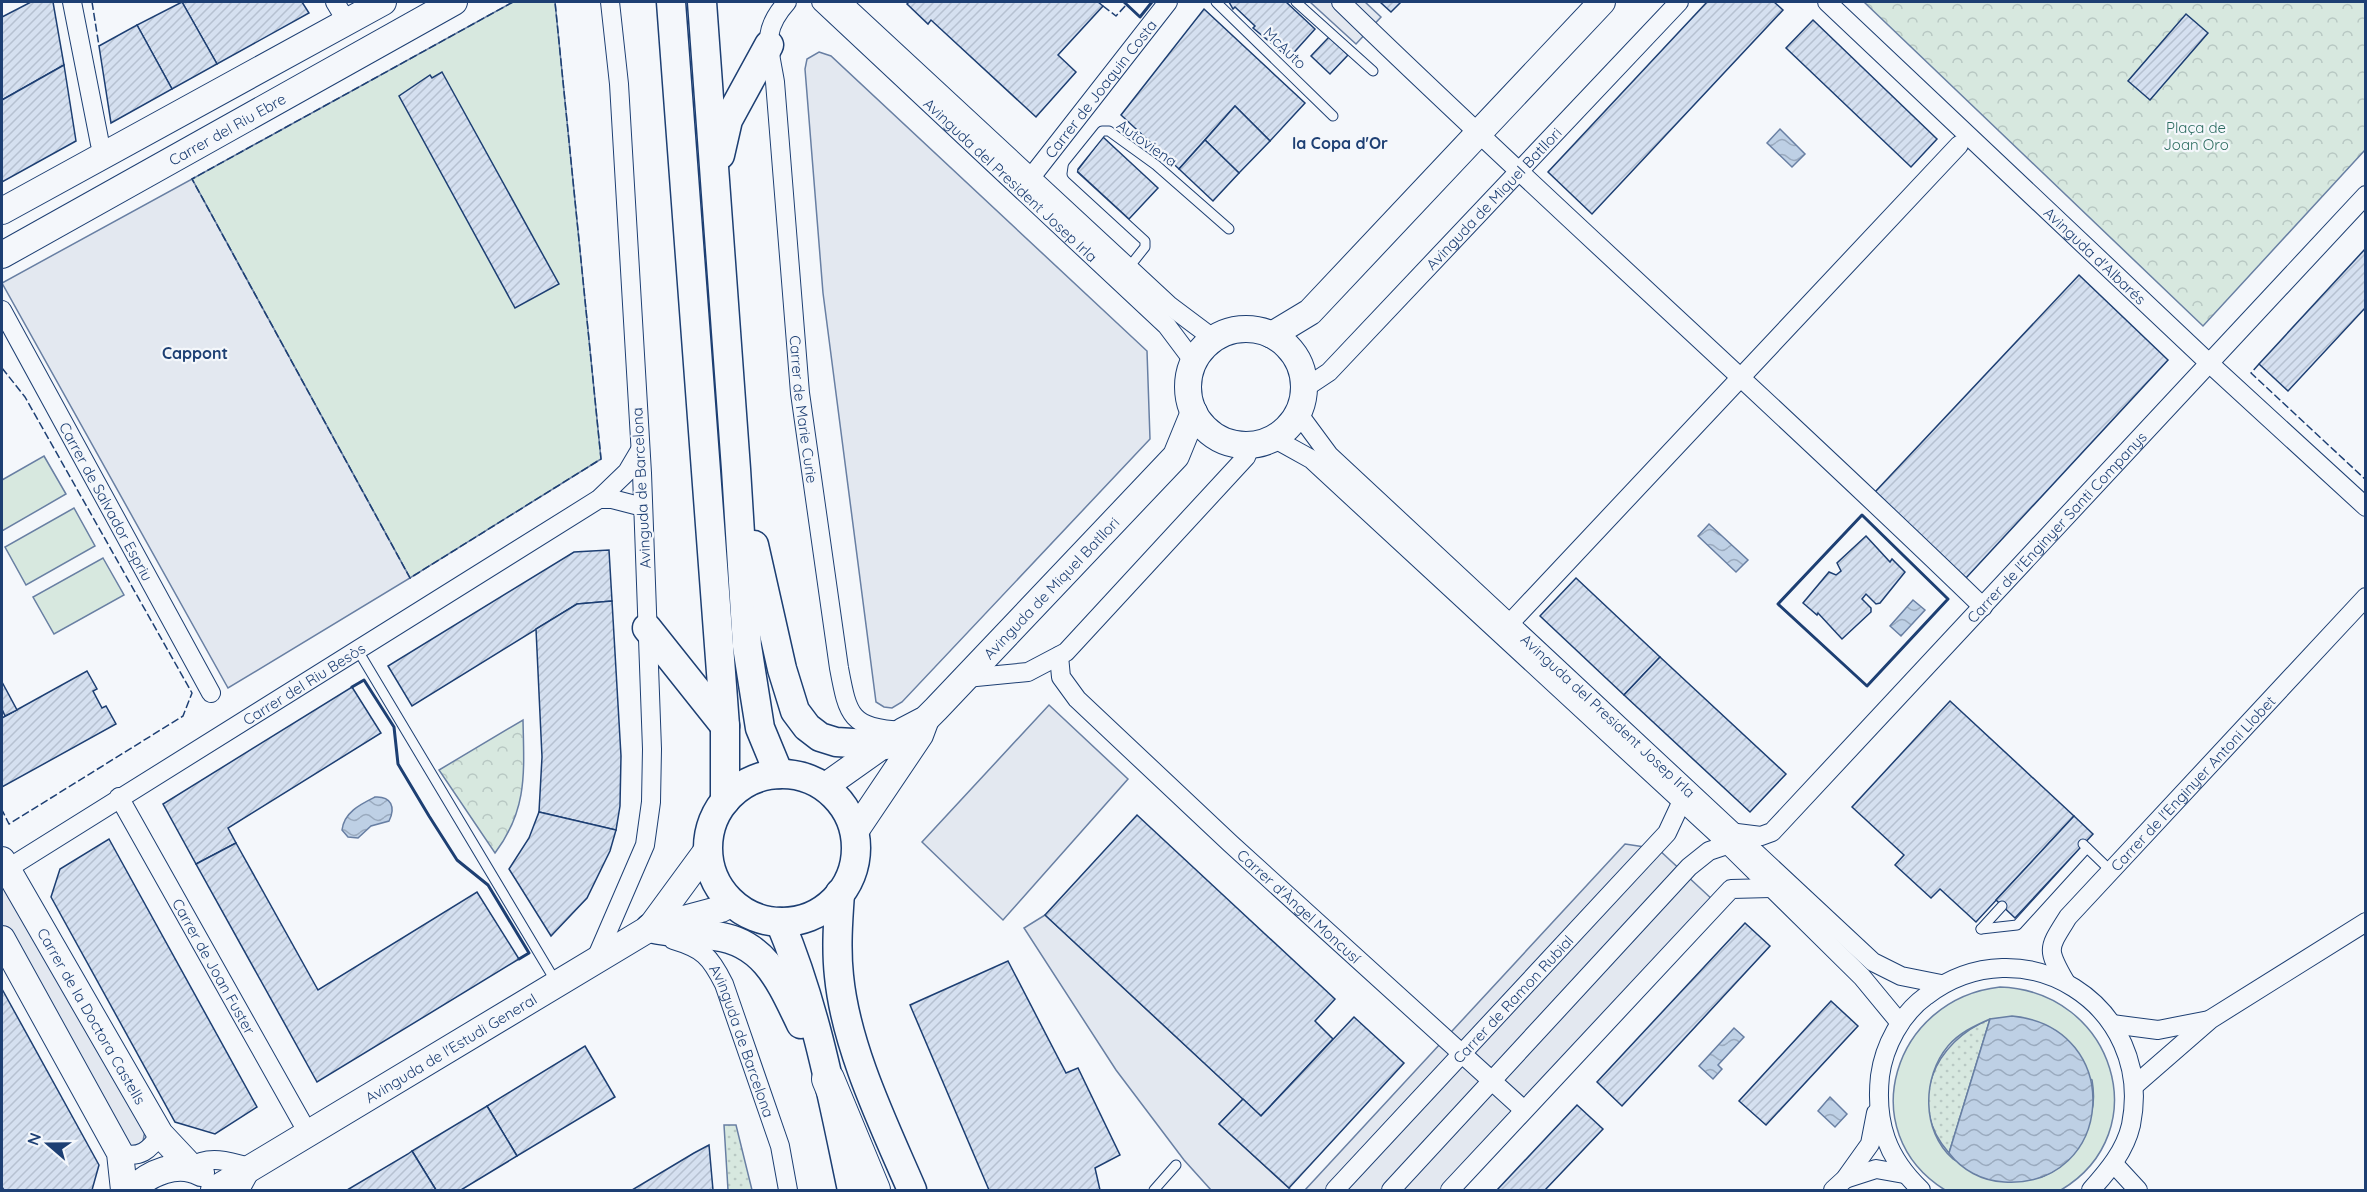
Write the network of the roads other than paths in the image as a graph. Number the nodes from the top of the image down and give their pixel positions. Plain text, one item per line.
1 (72, 2) edge
2 (383, 2) edge
3 (454, 2) edge
4 (610, 2) edge
5 (671, 2) edge
6 (702, 2) edge
7 (787, 2) edge
8 (793, 2) edge
9 (802, 2) edge
10 (821, 2) edge
11 (842, 2) edge
12 (1168, 2) edge
13 (1216, 2) edge
14 (1296, 2) edge
15 (1341, 2) edge
16 (1602, 2) edge
17 (1679, 2) edge
18 (1827, 2) edge
19 (341, 12) edge
20 (769, 45) junction
21 (1373, 71) dead end
22 (1333, 116) dead end
23 (1478, 134) junction
24 (100, 144) dead end
25 (1959, 145) dead end
26 (1517, 171) junction
27 (1032, 176) junction
28 (2366, 195) edge
29 (2, 211) edge
30 (716, 214) junction
31 (1229, 229) dead end
32 (2, 255) edge
33 (1130, 266) junction
34 (2, 310) edge
35 (1214, 339) junction
36 (1282, 343) junction
37 (1194, 362) junction
38 (2209, 363) junction
39 (1740, 378) junction
40 (1305, 387) junction
41 (1194, 412) junction
42 (1298, 413) junction
43 (1221, 439) junction
44 (1262, 442) junction
45 (640, 450) junction
46 (1176, 456) junction
47 (736, 469) junction
48 (599, 499) junction
49 (643, 507) junction
50 (2366, 507) edge
51 (2366, 597) edge
52 (1983, 607) junction
53 (1510, 624) junction
54 (647, 628) junction
55 (357, 649) junction
56 (1059, 656) junction
57 (1028, 672) junction
58 (966, 678) junction
59 (211, 693) dead end
60 (1077, 699) junction
61 (926, 719) junction
62 (725, 726) junction
63 (895, 738) junction
64 (779, 774) junction
65 (824, 787) junction
66 (119, 797) junction
67 (725, 801) junction
68 (1681, 803) junction
69 (854, 833) junction
70 (1732, 839) junction
71 (708, 849) junction
72 (4, 865) edge
73 (2111, 871) junction
74 (1771, 888) junction
75 (840, 893) junction
76 (732, 903) junction
77 (2002, 906) dead end
78 (780, 922) junction
79 (2366, 922) edge
80 (650, 928) junction
81 (2, 939) edge
82 (593, 964) junction
83 (2065, 981) junction
84 (1941, 984) junction
85 (558, 986) junction
86 (2211, 1019) junction
87 (1900, 1023) junction
88 (2112, 1024) junction
89 (1461, 1055) junction
90 (828, 1078) junction
91 (1492, 1082) junction
92 (2134, 1086) junction
93 (1877, 1103) junction
94 (1524, 1110) junction
95 (160, 1134) junction
96 (309, 1135) junction
97 (120, 1153) junction
98 (2114, 1164) junction
99 (1176, 1165) dead end
100 (191, 1167) junction
101 (252, 1168) junction
102 (1904, 1174) junction
103 (1839, 1185) edge
104 (223, 1190) edge
105 (124, 1191) edge
106 (132, 1191) edge
107 (788, 1191) edge
108 (852, 1191) edge
109 (874, 1191) edge
110 (912, 1191) edge
111 (1154, 1191) edge
112 (1335, 1191) edge
113 (1391, 1191) edge
114 (1450, 1191) edge
115 (1921, 1191) edge
116 (2091, 1191) edge
117 (2138, 1191) edge

1 - 24 street
2 - 19 main road
3 - 32 main road, Carrer del Riu Ebre
4 - 45 street, Avinguda de Barcelona
5 - 62 main road
6 - 30 main road
7 - 20 street
8 - 9 street
10 - 37 street, Avinguda del President Josep Irla
11 - 27 street, Avinguda del President Josep Irla
12 - 27 street, Carrer de Joaquin Costa
13 - 22 lane, McAuto
14 - 21 lane
15 - 23 street
16 - 23 main road
17 - 26 street, Avinguda de Miquel Batllori
18 - 38 street, Avinguda d'Albarés
19 - 29 main road
20 - 30 main road
20 - 63 street, Carrer de Marie Curie
23 - 26 street
23 - 36 main road
25 - 39 street
26 - 39 street
26 - 40 street, Avinguda de Miquel Batllori
27 - 33 street, Avinguda del President Josep Irla
28 - 38 street, Carrer de l'Enginyer Santi Companys
30 - 47 main road
31 - 33 lane, Autoviena
33 - 35 street, Avinguda del President Josep Irla
34 - 59 street, Carrer de Salvador Espriu
35 - 36 main road
35 - 37 main road
36 - 40 main road
37 - 41 main road
38 - 50 street, Avinguda d'Albarés
38 - 52 street, Carrer de l'Enginyer Santi Companys
39 - 52 street
39 - 53 street
40 - 42 main road
41 - 43 main road
41 - 46 main road, Avinguda de Miquel Batllori
42 - 44 main road
42 - 53 street, Avinguda del President Josep Irla
43 - 44 main road
43 - 46 main road, Avinguda de Miquel Batllori
44 - 56 street
44 - 68 street, Avinguda del President Josep Irla
45 - 48 street, Carrer del Riu Besòs
45 - 49 street, Avinguda de Barcelona
46 - 58 main road, Avinguda de Miquel Batllori
47 - 63 main road
47 - 64 main road
48 - 49 street
48 - 55 street, Carrer del Riu Besòs
49 - 54 street, Avinguda de Barcelona
51 - 73 street, Carrer de l'Enginyer Antoni Llobet
52 - 70 street, Carrer de l'Enginyer Santi Companys
53 - 70 street, Avinguda del President Josep Irla
54 - 62 main road
54 - 82 street, Avinguda de Barcelona
55 - 66 street, Carrer del Riu Besòs
55 - 85 lane
56 - 57 street
56 - 60 street, Carrer d'Àngel Moncusí
57 - 58 street
57 - 60 street, Carrer d'Àngel Moncusí
58 - 61 main road, Avinguda de Miquel Batllori
60 - 89 street, Carrer d'Àngel Moncusí
61 - 63 main road, Avinguda de Miquel Batllori
61 - 69 main road, Avinguda de Miquel Batllori
62 - 67 main road
63 - 65 main road, Avinguda de Miquel Batllori
64 - 65 main road
64 - 67 main road
65 - 69 main road
66 - 72 street, Carrer del Riu Besòs
66 - 96 street, Carrer de Joan Fuster
67 - 71 main road
68 - 70 street, Avinguda del President Josep Irla
68 - 89 street, Carrer de Ramon Rubial
69 - 75 main road
70 - 74 street, Avinguda del President Josep Irla
70 - 84 street, Avinguda del President Josep Irla
70 - 91 street
71 - 76 main road
71 - 80 main road, Avinguda de l'Estudi General
72 - 95 main road, Carrer de la Doctora Castells
73 - 77 lane
73 - 83 street, Carrer de l'Enginyer Antoni Llobet
74 - 87 street, Avinguda del President Josep Irla
74 - 94 street
75 - 78 main road
75 - 110 main road
76 - 78 main road
76 - 80 main road, Avinguda de l'Estudi General
78 - 90 main road
79 - 86 street
80 - 82 main road, Avinguda de l'Estudi General
80 - 90 main road
80 - 107 street, Avinguda de Barcelona
81 - 97 main road
82 - 85 main road, Avinguda de l'Estudi General
83 - 84 street
83 - 88 street
84 - 87 street
85 - 96 main road, Avinguda de l'Estudi General
86 - 88 street
86 - 92 street
87 - 93 street
88 - 92 street
89 - 91 street, Carrer d'Àngel Moncusí
89 - 112 street, Carrer de Ramon Rubial
90 - 108 main road
90 - 109 highway
91 - 94 street, Carrer d'Àngel Moncusí
91 - 113 street
92 - 98 street
93 - 102 street
93 - 103 street
94 - 114 street
95 - 97 street
95 - 100 main road, Carrer de la Doctora Castells
96 - 101 main road, Avinguda de l'Estudi General
97 - 105 main road
98 - 116 street
98 - 117 street
99 - 111 lane
100 - 101 street
100 - 104 main road, Carrer de la Doctora Castells
100 - 106 main road
101 - 104 main road, Avinguda de l'Estudi General
102 - 103 street
102 - 115 street

